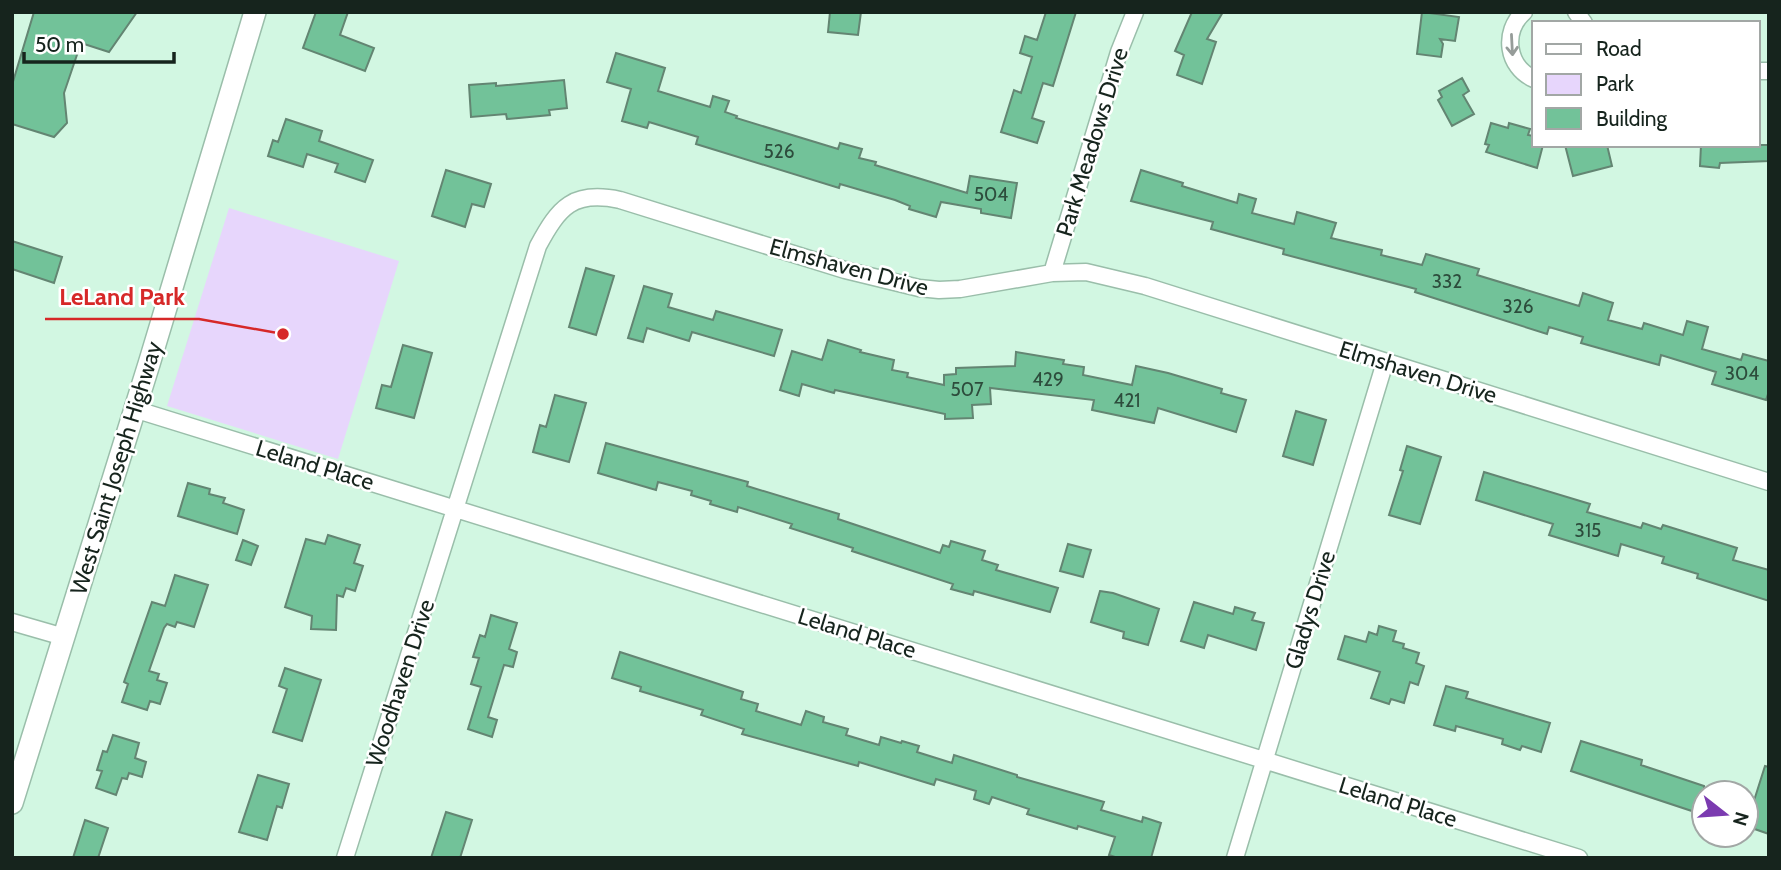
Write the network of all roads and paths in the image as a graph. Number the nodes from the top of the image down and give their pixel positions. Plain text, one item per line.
1 (255, 12) edge
2 (1135, 12) edge
3 (1524, 12) edge
4 (1532, 78) edge
5 (1052, 273) junction
6 (1385, 362) junction
7 (134, 409) junction
8 (1769, 482) edge
9 (457, 509) junction
10 (12, 622) edge
11 (64, 637) junction
12 (1265, 760) junction
13 (12, 803) edge
14 (345, 858) edge
15 (1236, 858) edge
16 (1579, 858) edge

1 - 7 street, West Saint Joseph Highway
2 - 5 street, Park Meadows Drive
3 -> 4 street
5 - 6 street, Elmshaven Drive
5 - 9 street, Elmshaven Drive
6 - 8 street, Elmshaven Drive
6 - 12 street, Gladys Drive
7 - 9 street, Leland Place
7 - 11 street, West Saint Joseph Highway
9 - 12 street, Leland Place
9 - 14 street, Woodhaven Drive
10 - 11 street
11 - 13 street, West Saint Joseph Highway
12 - 15 street, Gladys Drive
12 - 16 street, Leland Place

